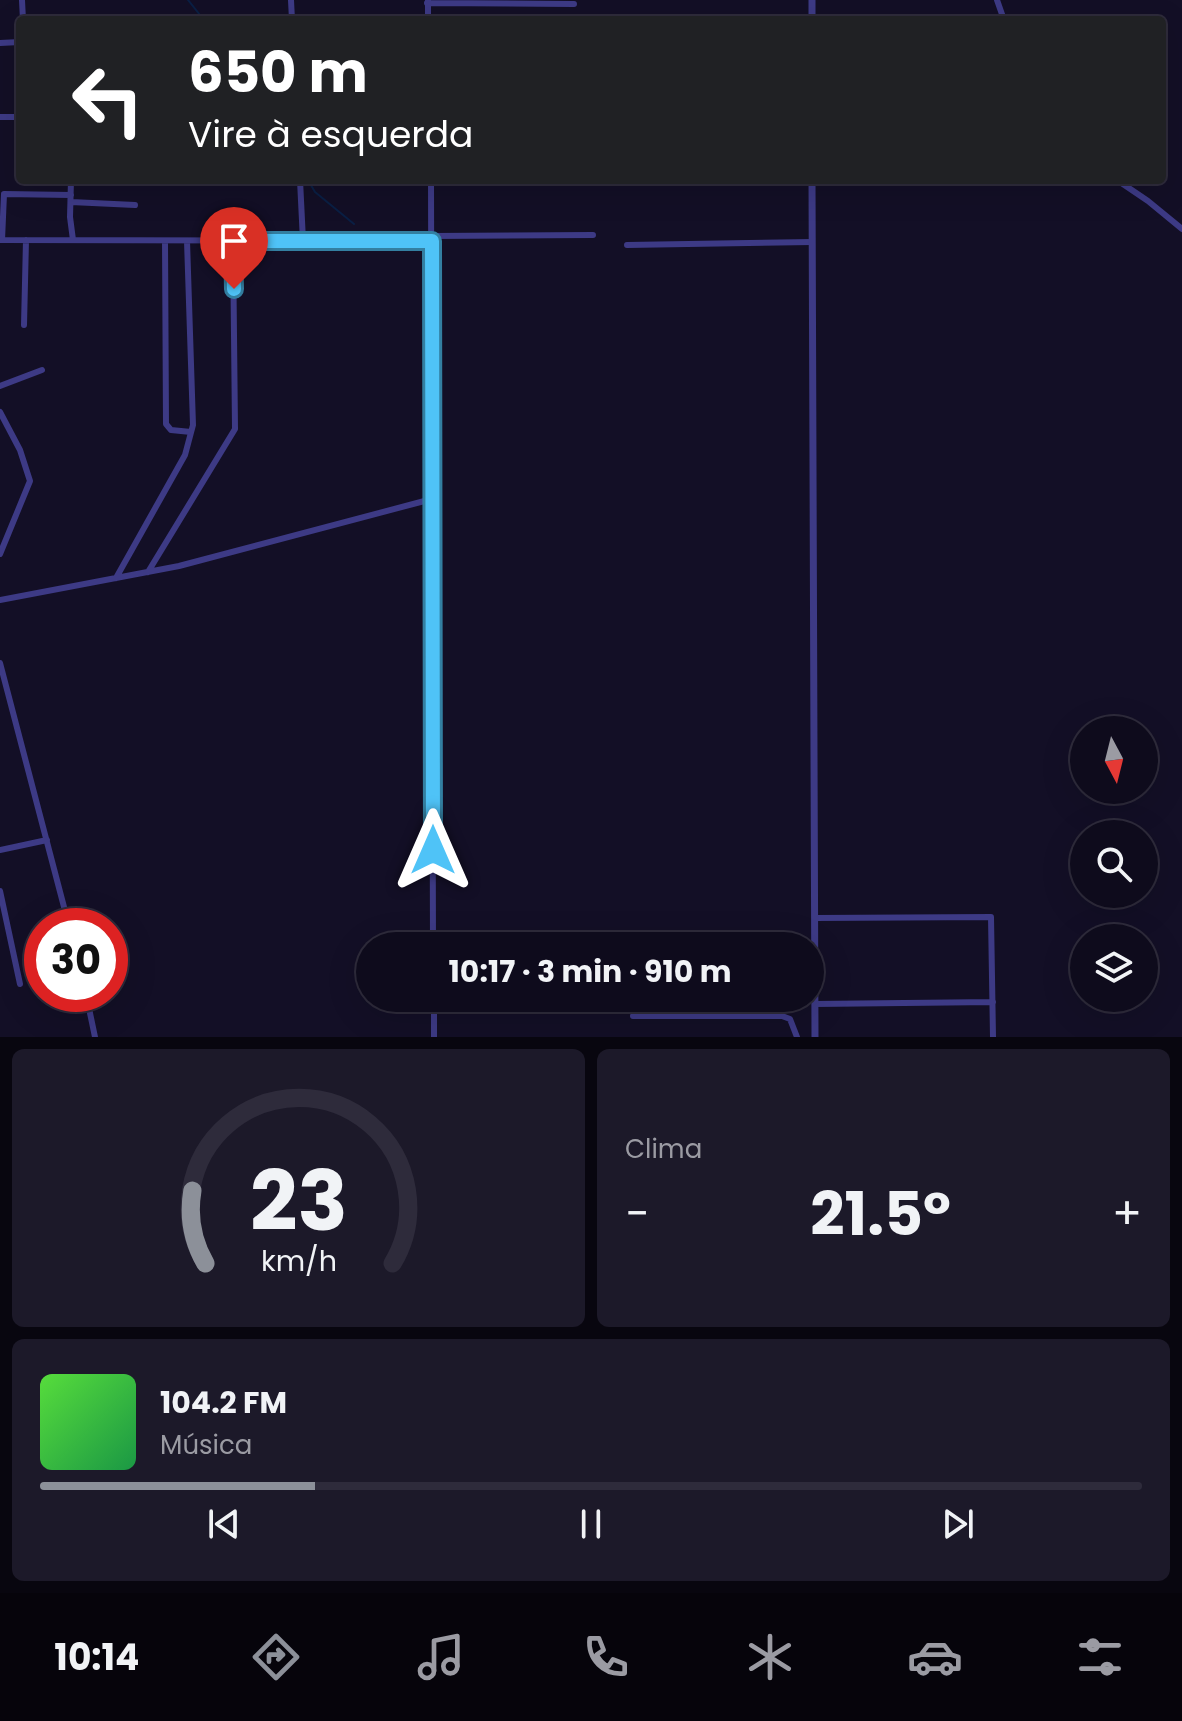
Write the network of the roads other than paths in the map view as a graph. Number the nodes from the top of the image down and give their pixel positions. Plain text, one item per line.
1 (428, 2) edge
2 (574, 4) dead end
3 (71, 184) edge
4 (300, 184) edge
5 (431, 184) edge
6 (812, 184) edge
7 (1123, 184) edge
8 (71, 199) junction
9 (135, 205) dead end
10 (1182, 229) edge
11 (593, 235) dead end
12 (432, 238) junction
13 (1, 240) edge
14 (26, 240) junction
15 (73, 240) junction
16 (165, 241) junction
17 (187, 241) junction
18 (233, 241) junction
19 (303, 241) junction
20 (812, 242) junction
21 (627, 245) dead end
22 (24, 325) dead end
23 (42, 370) dead end
24 (0, 386) edge
25 (0, 412) edge
26 (191, 432) junction
27 (432, 499) junction
28 (0, 554) edge
29 (148, 572) junction
30 (116, 579) junction
31 (0, 600) edge
32 (0, 663) edge
33 (47, 840) junction
34 (0, 850) edge
35 (0, 891) edge
36 (64, 908) edge
37 (815, 918) junction
38 (433, 932) edge
39 (815, 932) edge
40 (20, 984) dead end
41 (993, 1002) junction
42 (824, 1004) edge
43 (90, 1012) edge
44 (434, 1012) edge
45 (815, 1012) edge
46 (633, 1016) dead end
47 (95, 1037) edge
48 (433, 1037) edge
49 (797, 1037) edge
50 (815, 1037) edge
51 (993, 1037) edge

1 - 2 street
3 - 8 street
4 - 19 street
5 - 12 street
6 - 20 street
7 - 10 street
8 - 9 street
8 - 13 street
8 - 15 street
11 - 12 street
12 - 19 street
12 - 27 street
13 - 14 street
14 - 15 street
14 - 22 street
15 - 16 street
16 - 17 street
16 - 26 street
17 - 18 street
17 - 26 street
18 - 19 street
18 - 29 street
20 - 21 street
20 - 37 street
23 - 24 street
25 - 28 street
26 - 30 street
27 - 29 street
27 - 38 street
29 - 30 street
30 - 31 street
32 - 33 street
33 - 34 street
33 - 36 street
35 - 40 street
37 - 39 street
37 - 41 street
41 - 42 street
41 - 51 street
43 - 47 street
44 - 48 street
45 - 50 street
46 - 49 street

